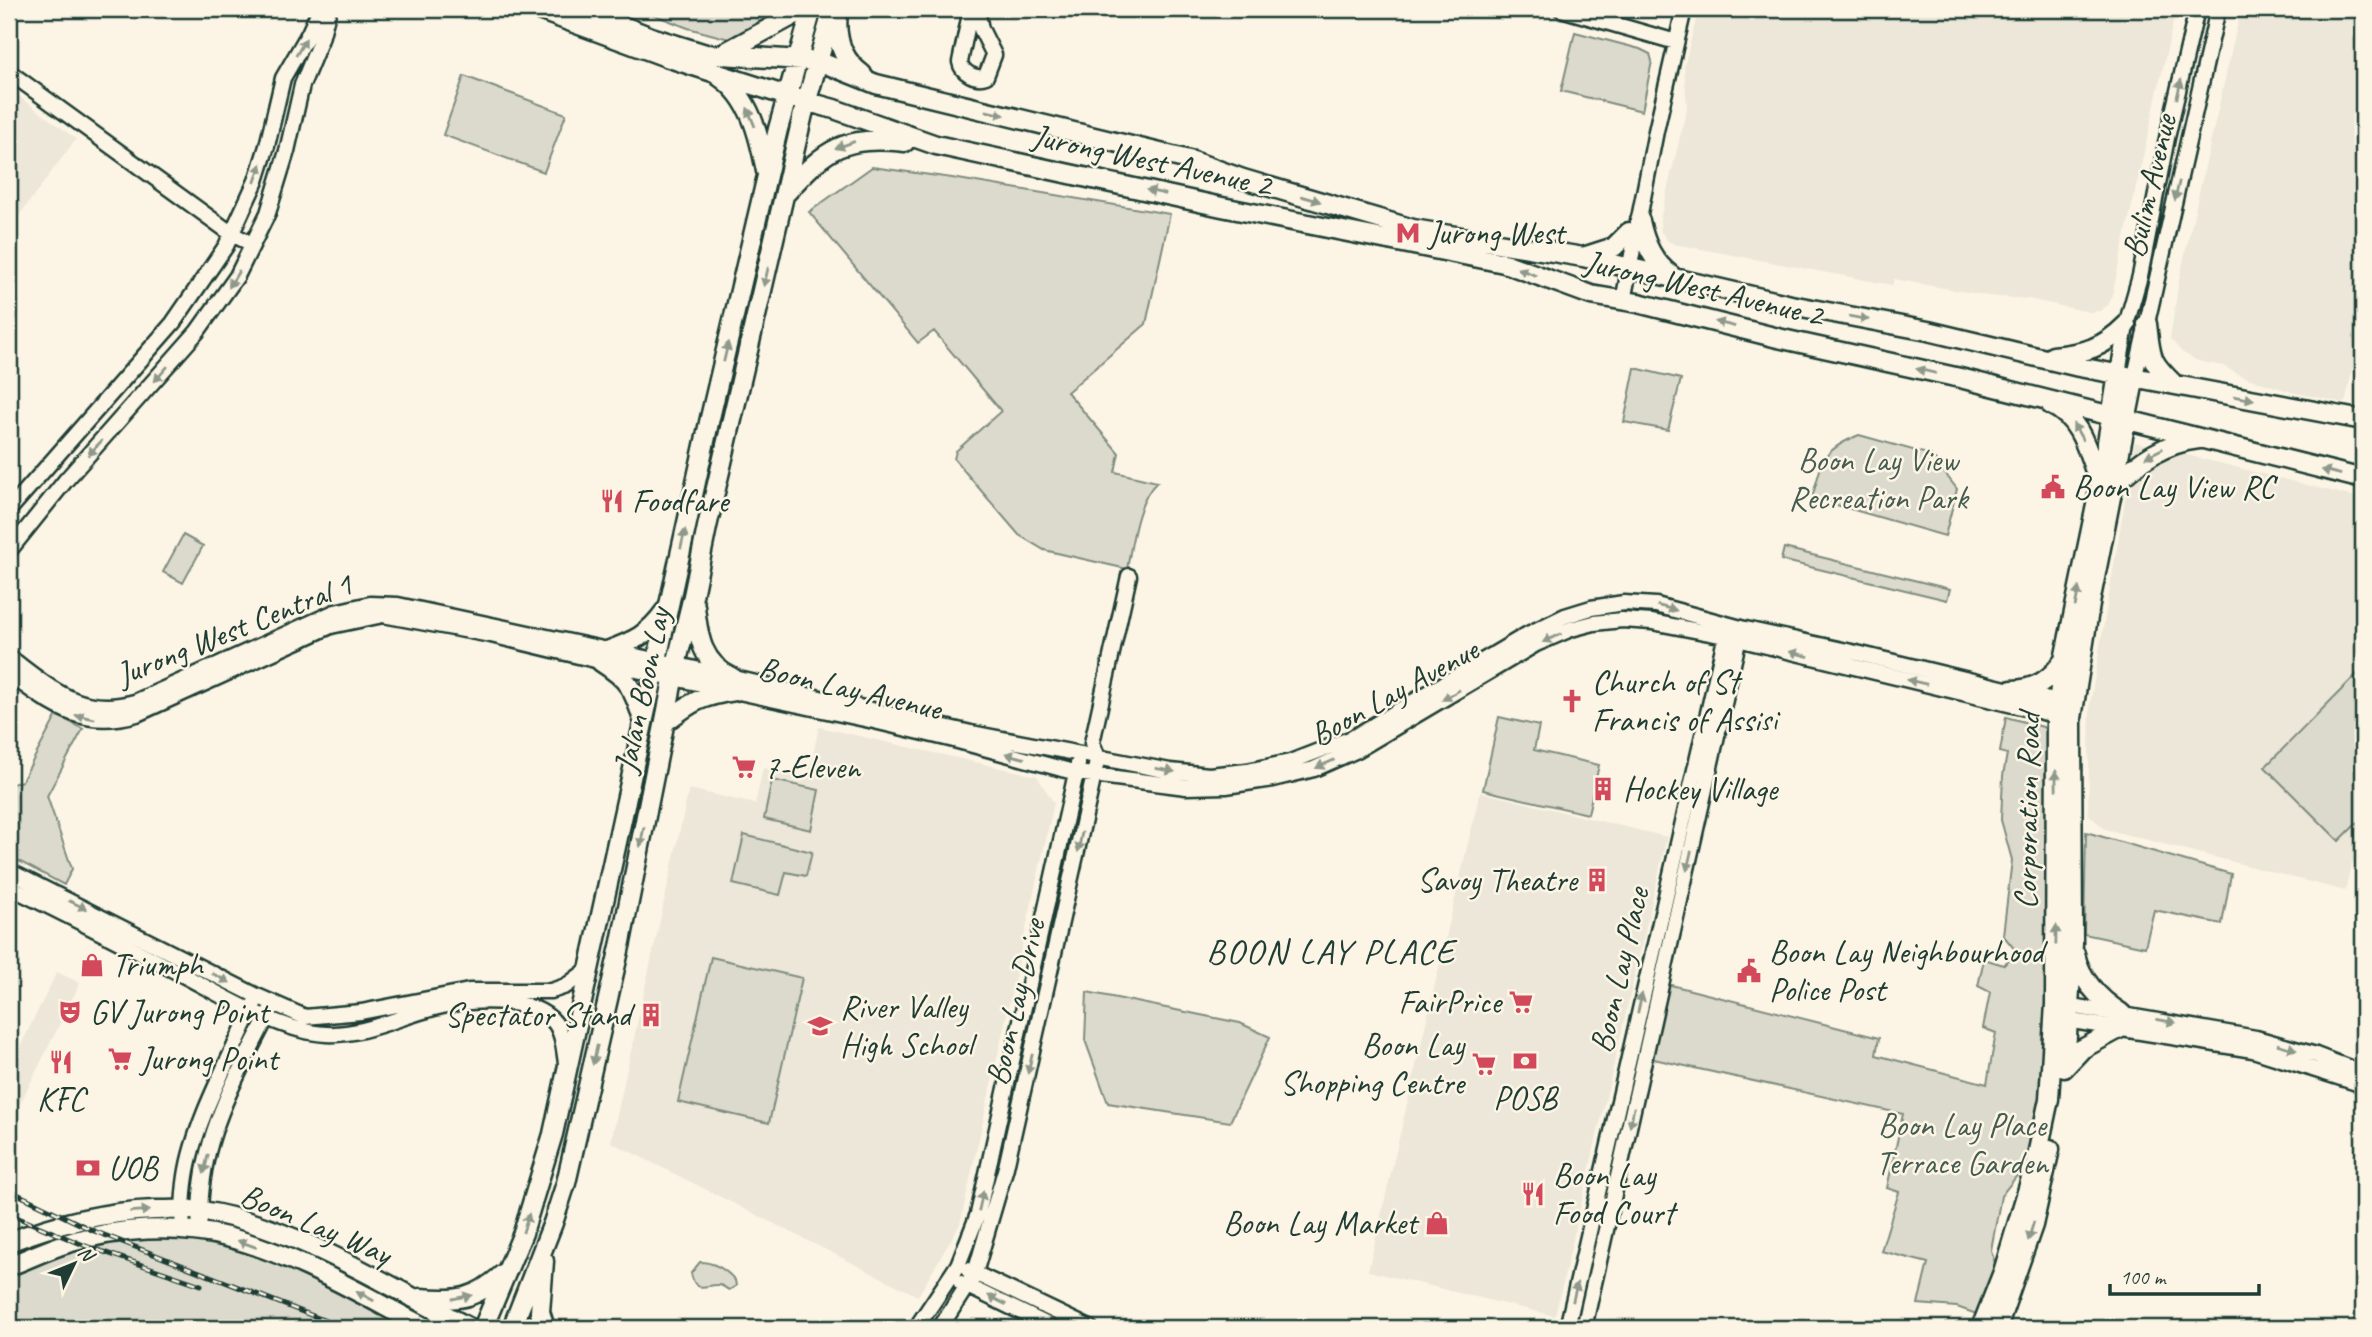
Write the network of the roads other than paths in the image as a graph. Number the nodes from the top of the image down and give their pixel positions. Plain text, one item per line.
1 (320, 9) edge
2 (330, 9) edge
3 (536, 9) edge
4 (579, 9) edge
5 (800, 9) edge
6 (812, 9) edge
7 (833, 9) edge
8 (839, 9) edge
9 (1561, 9) edge
10 (1684, 9) edge
11 (2197, 9) edge
12 (2218, 9) edge
13 (1676, 42) junction
14 (722, 54) junction
15 (798, 58) junction
16 (818, 61) junction
17 (710, 70) junction
18 (9, 72) edge
19 (876, 84) junction
20 (787, 96) junction
21 (806, 101) junction
22 (936, 145) junction
23 (767, 178) junction
24 (786, 193) junction
25 (1634, 226) junction
26 (232, 234) junction
27 (252, 244) junction
28 (1583, 257) junction
29 (1625, 268) junction
30 (1672, 276) junction
31 (1619, 301) junction
32 (2147, 324) junction
33 (2126, 325) junction
34 (2039, 357) junction
35 (2127, 375) junction
36 (2177, 387) junction
37 (2035, 398) junction
38 (2120, 417) junction
39 (2363, 419) edge
40 (2203, 439) junction
41 (2363, 479) edge
42 (2108, 485) junction
43 (9, 510) edge
44 (9, 551) edge
45 (1129, 576) dead end
46 (693, 596) junction
47 (668, 605) junction
48 (1733, 632) junction
49 (9, 657) edge
50 (604, 657) junction
51 (2064, 660) junction
52 (655, 668) junction
53 (675, 672) junction
54 (9, 674) edge
55 (734, 684) junction
56 (2012, 690) junction
57 (2064, 710) junction
58 (665, 722) junction
59 (644, 723) junction
60 (1092, 743) junction
61 (1080, 754) junction
62 (1098, 757) junction
63 (1077, 772) junction
64 (1094, 775) junction
65 (9, 871) edge
66 (9, 887) edge
67 (2073, 944) junction
68 (590, 968) junction
69 (254, 1003) junction
70 (271, 1011) junction
71 (2062, 1012) junction
72 (2120, 1021) junction
73 (289, 1026) junction
74 (254, 1043) junction
75 (566, 1068) junction
76 (2064, 1068) junction
77 (2363, 1073) edge
78 (1624, 1074) junction
79 (1640, 1079) junction
80 (2363, 1085) edge
81 (192, 1210) junction
82 (190, 1231) junction
83 (545, 1240) junction
84 (9, 1242) edge
85 (9, 1266) edge
86 (954, 1271) junction
87 (506, 1272) junction
88 (971, 1279) junction
89 (411, 1297) junction
90 (1033, 1301) junction
91 (1027, 1315) junction
92 (406, 1322) edge
93 (426, 1328) edge
94 (470, 1328) edge
95 (483, 1328) edge
96 (512, 1328) edge
97 (545, 1328) edge
98 (916, 1328) edge
99 (940, 1328) edge
100 (1054, 1328) edge
101 (1090, 1328) edge
102 (1567, 1328) edge
103 (1584, 1328) edge
104 (1981, 1328) edge
105 (1997, 1328) edge

26 -> 1 street
2 - 27 street
3 - 17 main road, Jurong West Avenue 2
4 - 14 main road, Jurong West Avenue 2
5 - 14 main road
6 - 15 main road, Jalan Boon Lay
7 - 16 main road, Jalan Boon Lay
8 - 19 main road
9 - 13 street
10 - 13 street
33 -> 11 street, Bulim Avenue
12 -> 32 street, Bulim Avenue
13 - 25 street
14 - 15 main road, Jurong West Avenue 2
15 - 16 main road, Jurong West Avenue 2
15 - 20 main road, Jalan Boon Lay
16 - 19 main road, Jurong West Avenue 2
16 - 21 main road, Jalan Boon Lay
17 - 20 main road, Jurong West Avenue 2
23 -> 17 main road
18 - 26 street
19 -> 28 main road, Jurong West Avenue 2
20 - 21 main road, Jurong West Avenue 2
20 - 23 main road, Jalan Boon Lay
21 - 22 main road, Jurong West Avenue 2
21 - 24 main road, Jalan Boon Lay
22 -> 24 main road
31 -> 22 main road, Jurong West Avenue 2
47 -> 23 main road, Jalan Boon Lay
24 -> 46 main road, Jalan Boon Lay
25 - 28 main road
25 - 29 street
25 - 30 main road
26 - 27 street
26 - 43 street
27 -> 44 street
28 - 29 main road, Jurong West Avenue 2
29 - 30 main road, Jurong West Avenue 2
29 - 31 street
30 -> 34 main road, Jurong West Avenue 2
37 -> 31 main road, Jurong West Avenue 2
32 - 35 street, Bulim Avenue
32 - 36 main road
33 - 34 main road
33 - 35 street, Bulim Avenue
34 - 35 main road, Jurong West Avenue 2
35 - 36 main road, Jurong West Avenue 2
35 - 38 main road, Corporation Road
36 -> 39 main road, Jurong West Avenue 2
37 - 38 main road, Jurong West Avenue 2
42 -> 37 main road
38 - 40 main road, Jurong West Avenue 2
38 - 42 main road, Corporation Road
41 -> 40 main road, Jurong West Avenue 2
40 -> 42 main road
51 -> 42 main road, Corporation Road
42 - 57 main road, Corporation Road
45 - 60 street
46 - 53 main road, Jalan Boon Lay
46 - 55 main road
47 - 50 main road
47 - 52 main road, Jalan Boon Lay
48 - 56 street, Boon Lay Avenue
57 -> 48 street, Boon Lay Avenue
62 -> 48 street, Boon Lay Avenue
48 -> 64 street, Boon Lay Avenue
78 -> 48 street, Boon Lay Place
48 -> 79 street, Boon Lay Place
49 - 50 street, Jurong West Central 1
50 - 52 street, Jurong West Central 1
50 -> 54 street, Jurong West Central 1
50 - 59 main road
51 - 56 main road
51 - 57 main road, Corporation Road
52 - 53 street, Boon Lay Avenue
52 - 59 main road, Jalan Boon Lay
53 - 55 street, Boon Lay Avenue
53 - 58 main road, Jalan Boon Lay
55 - 58 main road
55 - 61 street, Boon Lay Avenue
63 -> 55 street, Boon Lay Avenue
56 - 57 street, Boon Lay Avenue
57 - 67 main road, Corporation Road
71 -> 57 main road, Corporation Road
58 -> 83 main road, Jalan Boon Lay
59 - 68 main road, Jalan Boon Lay
60 - 61 street
60 - 62 street
61 - 62 street, Boon Lay Avenue
61 - 63 street, Boon Lay Drive
62 - 64 street, Boon Lay Drive
63 - 64 street, Boon Lay Avenue
86 -> 63 street, Boon Lay Drive
64 -> 88 street, Boon Lay Drive
65 -> 69 street
66 - 69 street
67 - 71 main road, Corporation Road
67 - 72 main road
68 - 70 street
68 - 75 main road, Jalan Boon Lay
69 - 70 street
69 - 81 street
70 - 73 street
70 - 74 street
71 - 72 street
71 - 76 main road, Corporation Road
71 - 104 main road, Corporation Road
72 - 76 main road
72 -> 77 street
72 - 80 street
73 - 74 street
73 - 75 street
74 -> 81 street
87 -> 75 main road, Jalan Boon Lay
76 -> 105 main road, Corporation Road
78 - 79 street
102 -> 78 street, Boon Lay Place
79 -> 103 street, Boon Lay Place
81 - 82 street
84 -> 81 main road, Boon Lay Way
81 - 89 main road, Boon Lay Way
82 - 85 main road, Boon Lay Way
92 -> 82 main road, Boon Lay Way
83 - 96 main road, Jalan Boon Lay
83 - 97 main road
86 - 88 street
86 - 98 street, Boon Lay Drive
89 -> 87 main road
87 - 95 main road, Jalan Boon Lay
88 - 90 street
91 -> 88 street
88 - 99 street, Boon Lay Drive
89 - 94 main road, Boon Lay Way
90 - 91 street
90 - 101 street
91 - 100 street
92 - 93 main road, Boon Lay Way

